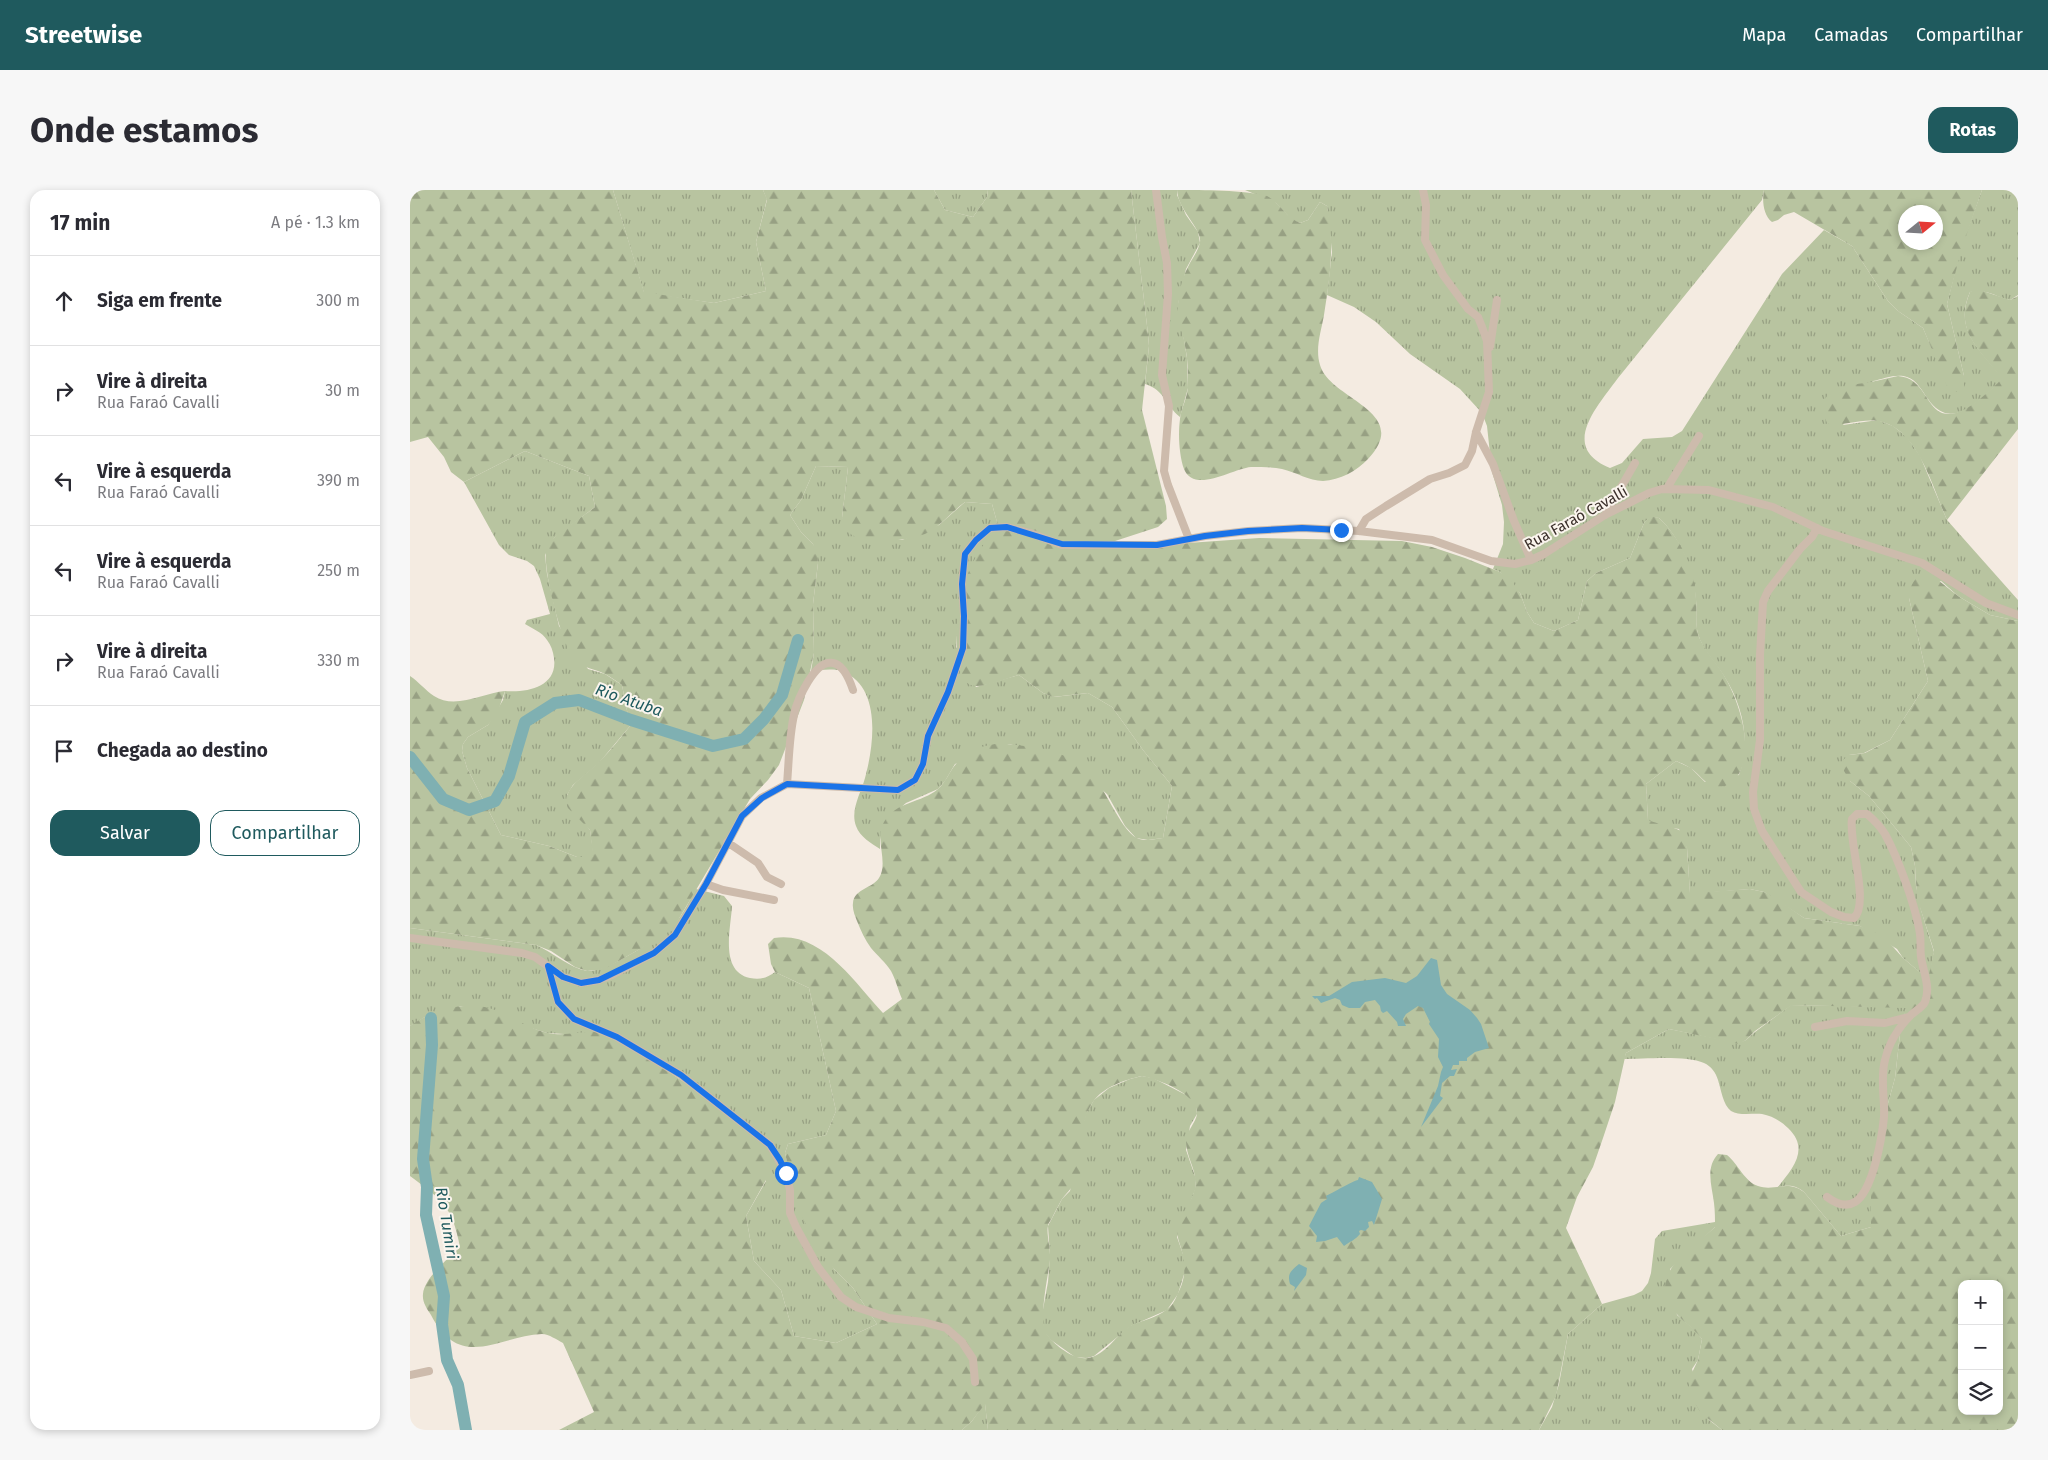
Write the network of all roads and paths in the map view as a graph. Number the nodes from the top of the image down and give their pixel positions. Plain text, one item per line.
1 (1156, 190) edge
2 (1423, 190) edge
3 (1497, 300) dead end
4 (1488, 360) junction
5 (1476, 432) junction
6 (1699, 436) dead end
7 (1635, 464) dead end
8 (1667, 488) junction
9 (1605, 515) junction
10 (1817, 528) junction
11 (1359, 531) junction
12 (1189, 539) junction
13 (1531, 560) junction
14 (2018, 615) edge
15 (853, 690) dead end
16 (787, 784) junction
17 (727, 842) junction
18 (706, 884) junction
19 (781, 884) dead end
20 (774, 900) dead end
21 (410, 938) edge
22 (548, 966) junction
23 (1910, 1016) junction
24 (1815, 1027) dead end
25 (1827, 1197) dead end
26 (429, 1372) dead end
27 (410, 1375) edge
28 (975, 1382) dead end

1 - 12 street
2 - 4 street
3 - 4 street
4 - 5 street
5 - 11 street
5 - 13 street
6 - 8 street
7 - 9 street
8 - 9 street, Rua Faraó Cavalli
8 - 10 street, Rua Faraó Cavalli
9 - 13 street, Rua Faraó Cavalli
10 - 14 street, Rua Faraó Cavalli
10 - 23 street
11 - 12 street, Rua Faraó Cavalli
11 - 13 street, Rua Faraó Cavalli
12 - 16 street, Rua Faraó Cavalli
15 - 16 street
16 - 17 street
17 - 18 street
17 - 19 street
18 - 20 street
18 - 22 street
21 - 22 street
22 - 28 street
23 - 24 street
23 - 25 street
26 - 27 street

